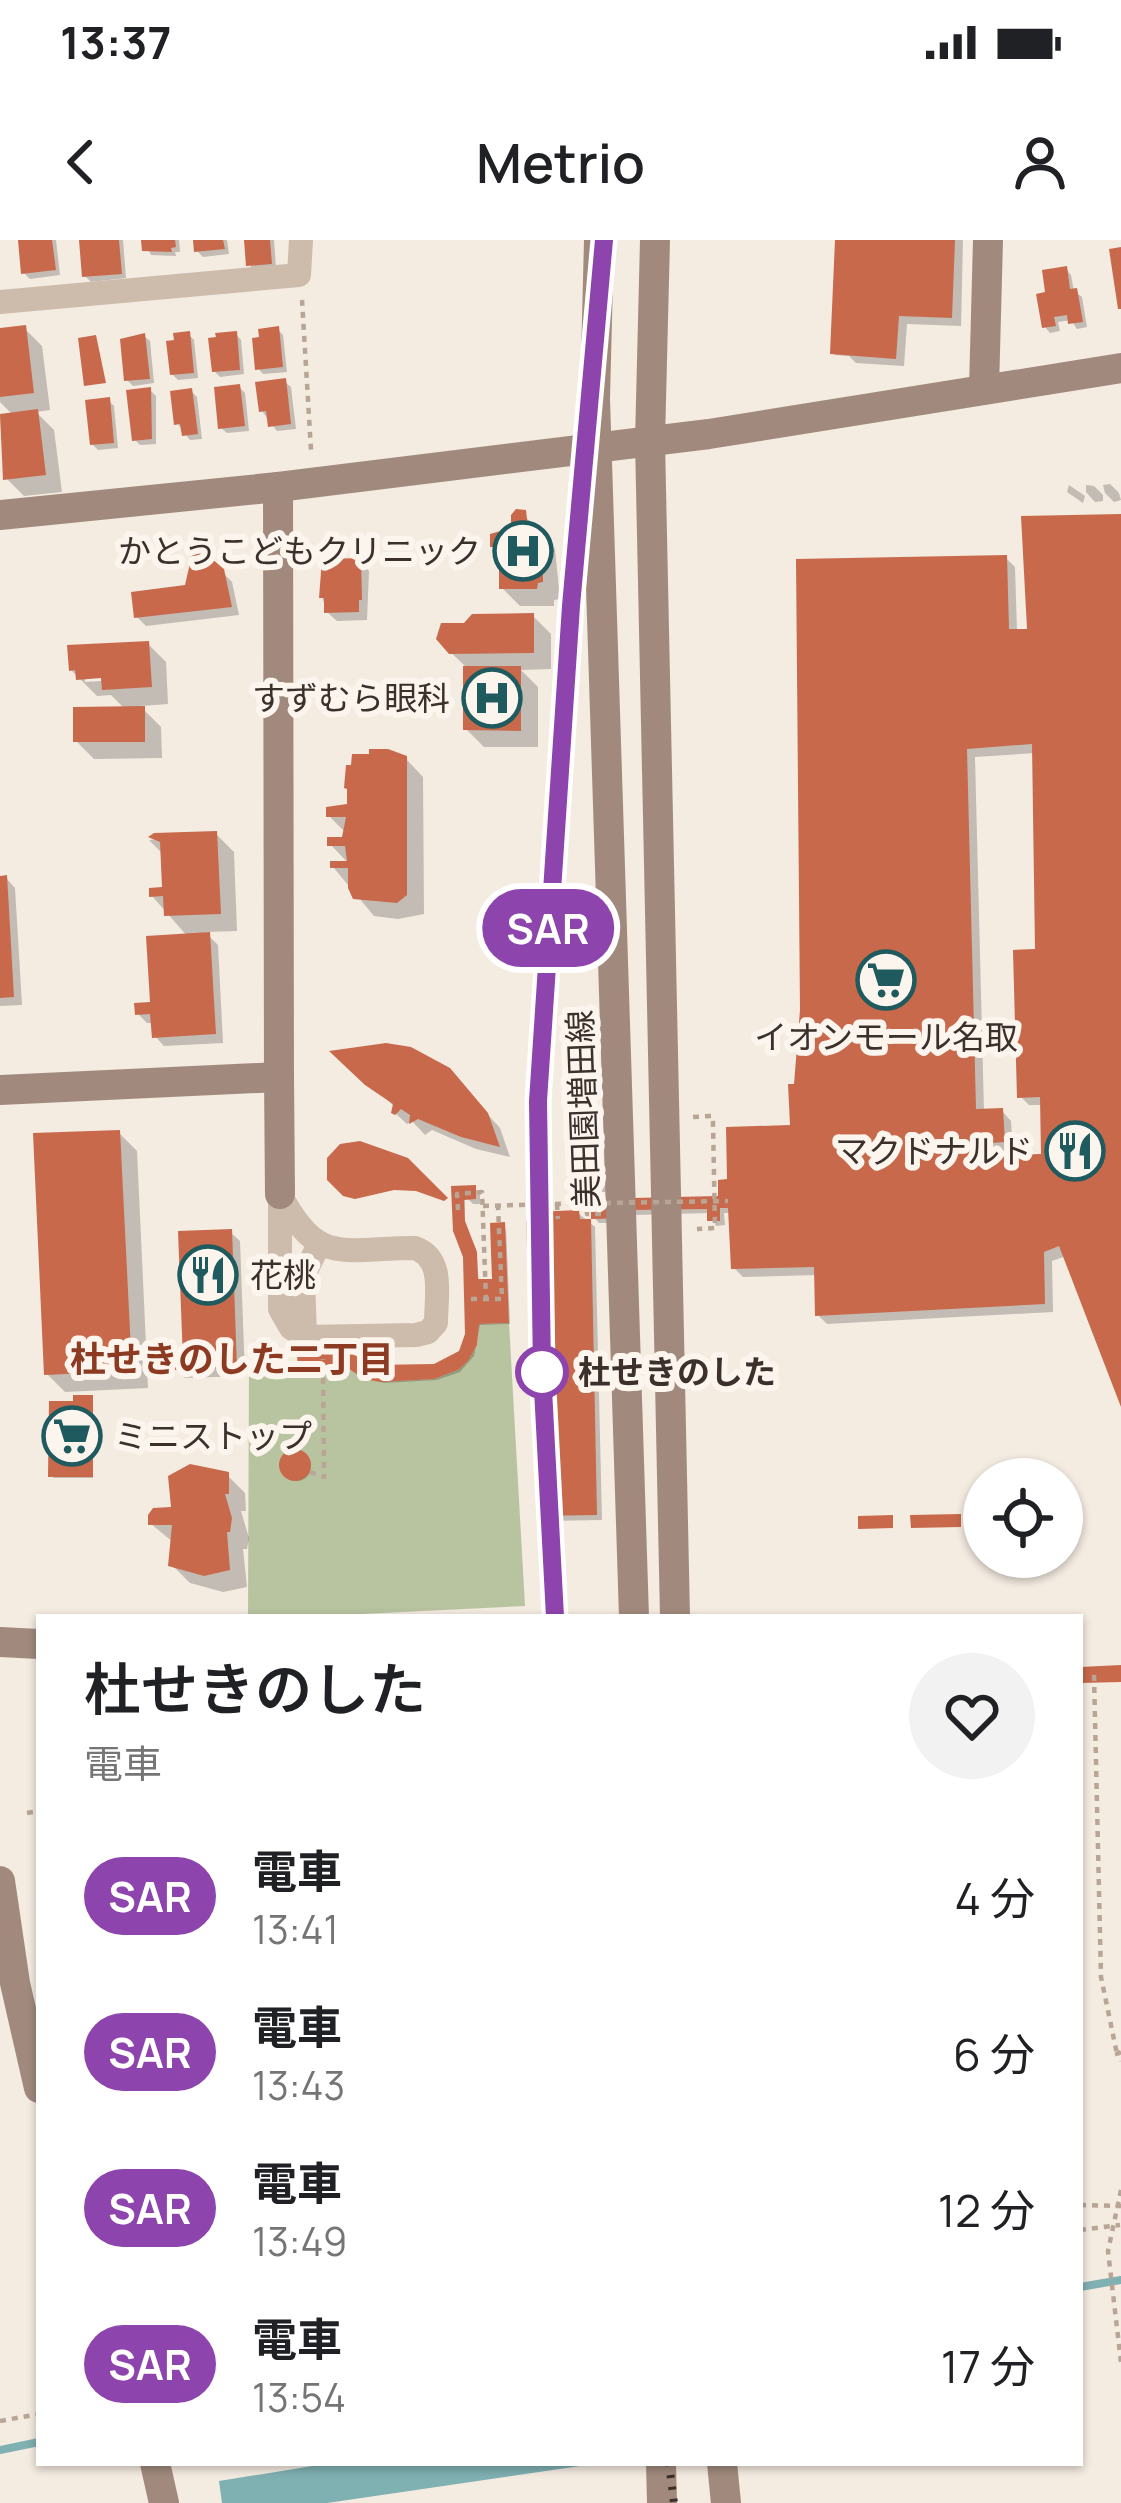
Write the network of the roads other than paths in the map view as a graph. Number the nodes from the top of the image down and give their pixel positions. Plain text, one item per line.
1 (301, 240) edge
2 (599, 240) edge
3 (655, 240) edge
4 (988, 240) edge
5 (0, 302) edge
6 (1121, 368) edge
7 (984, 389) junction
8 (650, 441) junction
9 (597, 447) junction
10 (278, 487) junction
11 (0, 515) edge
12 (279, 1077) junction
13 (0, 1090) edge
14 (280, 1194) junction
15 (319, 1244) junction
16 (305, 1337) junction
17 (634, 1614) edge
18 (675, 1614) edge
19 (0, 1642) edge
20 (36, 1644) edge
21 (0, 1881) edge
22 (36, 2075) edge
23 (156, 2466) edge
24 (661, 2466) edge
25 (722, 2466) edge
26 (164, 2503) edge
27 (662, 2503) edge
28 (725, 2503) edge

1 - 5 street
2 - 9 main road, 美田園増田線
3 - 8 main road
4 - 7 main road
6 - 7 main road
7 - 8 main road
8 - 9 main road
8 - 18 main road
9 - 10 main road
9 - 17 main road, 美田園増田線
10 - 11 main road
10 - 12 main road
12 - 13 main road
12 - 14 main road
14 - 15 street
14 - 16 street
15 - 16 street
15 - 16 street
19 - 20 main road
21 - 22 main road
23 - 26 main road
24 - 27 main road
25 - 28 main road

